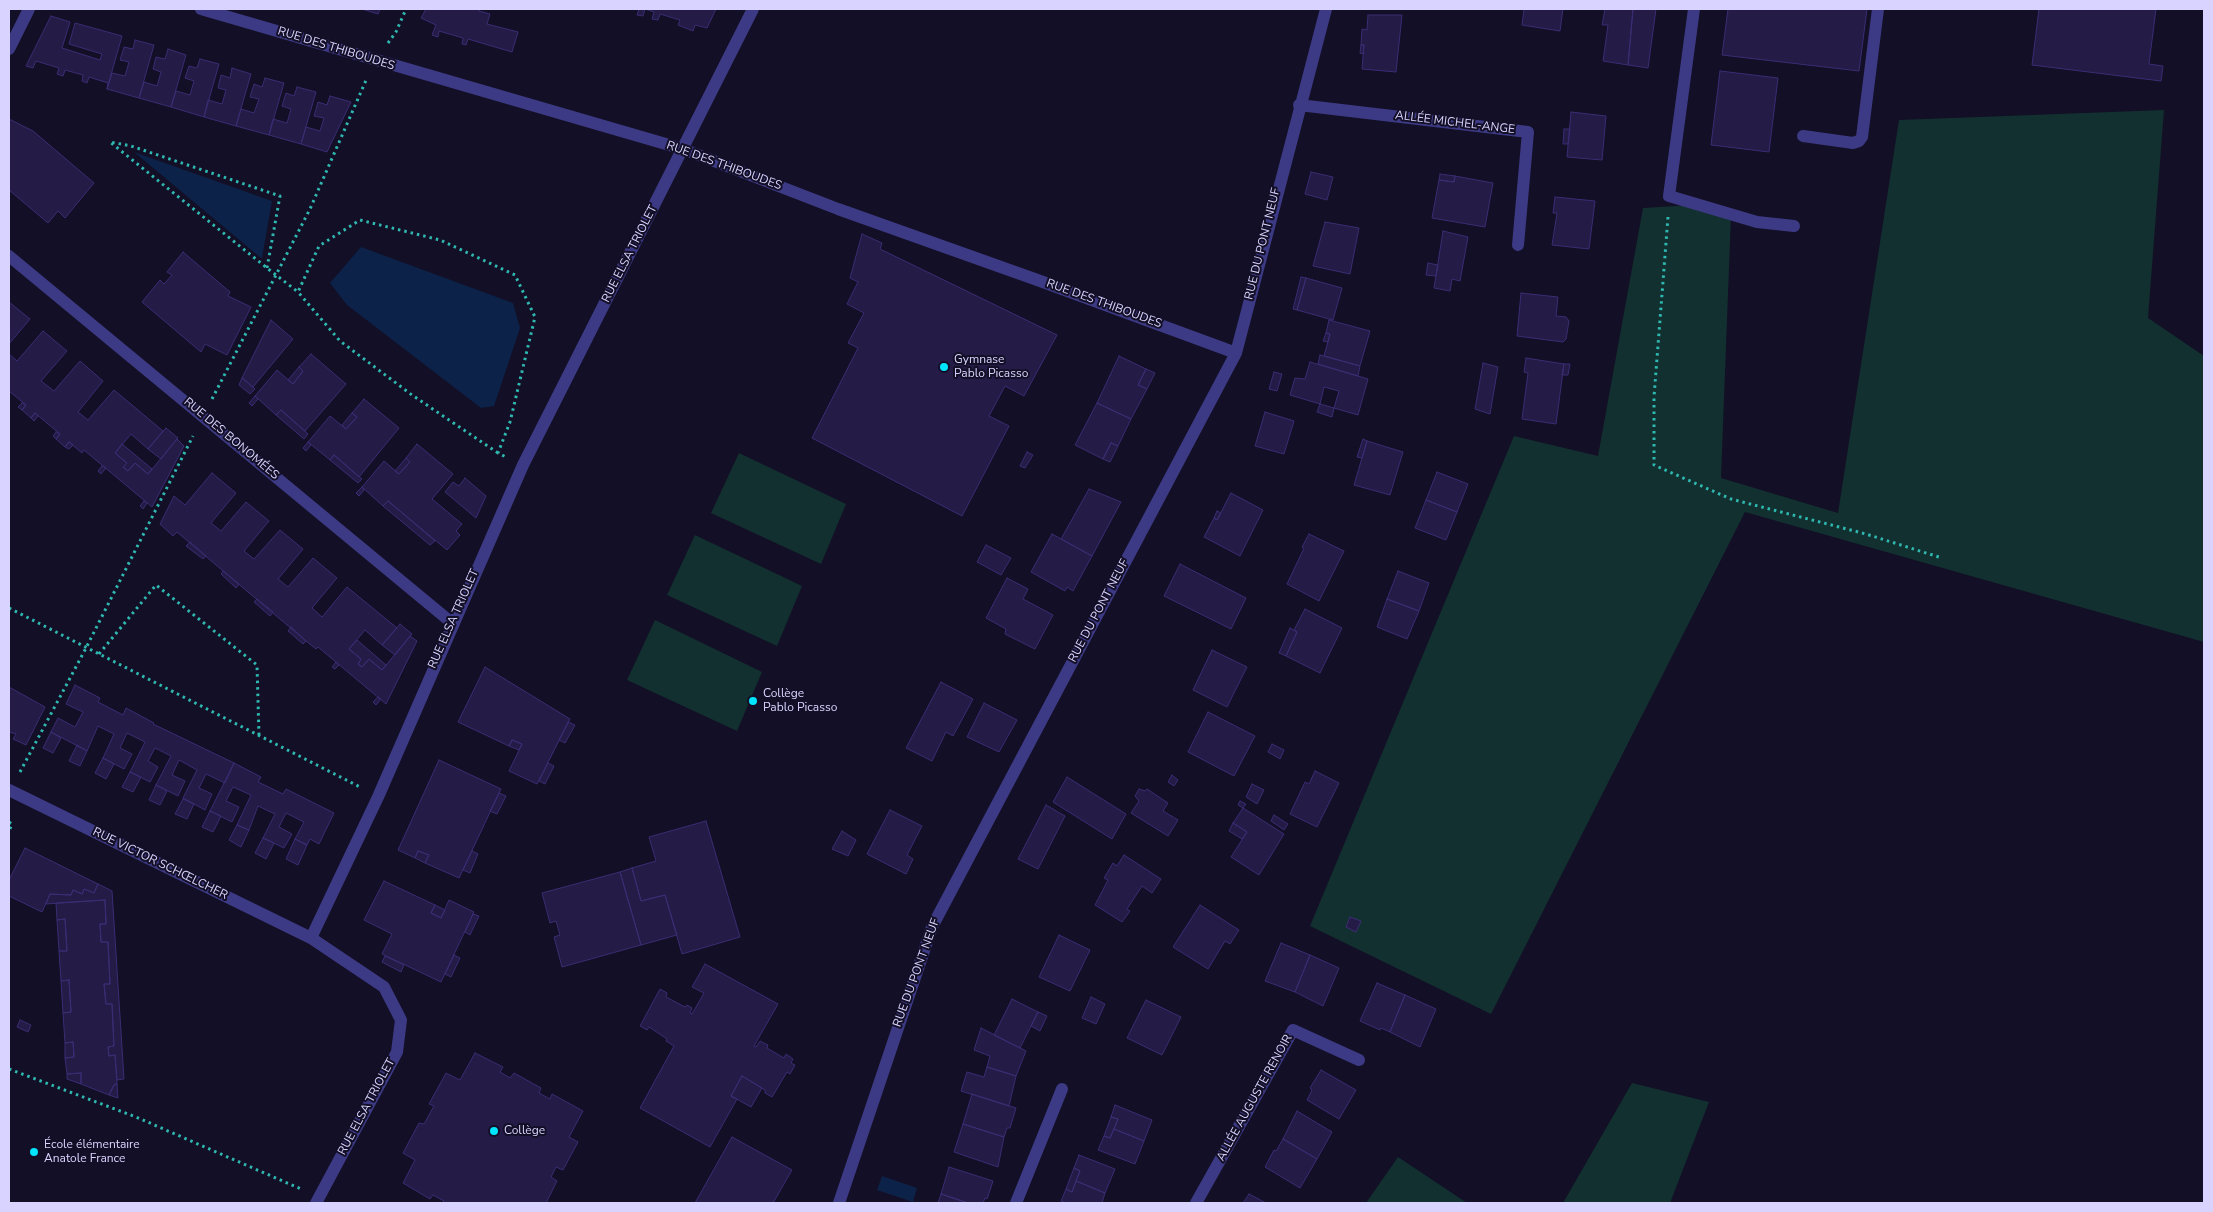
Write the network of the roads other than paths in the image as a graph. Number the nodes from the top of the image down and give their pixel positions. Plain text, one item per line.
1 (29, 9) edge
2 (201, 9) edge
3 (753, 9) edge
4 (1326, 9) edge
5 (1694, 9) edge
6 (1878, 9) edge
7 (9, 49) edge
8 (1299, 105) junction
9 (1803, 136) dead end
10 (684, 149) junction
11 (1794, 226) dead end
12 (1518, 245) dead end
13 (9, 256) edge
14 (1236, 353) junction
15 (452, 623) junction
16 (9, 790) edge
17 (311, 938) junction
18 (1359, 1060) dead end
19 (1062, 1089) dead end
20 (318, 1200) edge
21 (839, 1203) edge
22 (1016, 1203) edge
23 (1196, 1203) edge

1 - 7 street
2 - 10 street, RUE DES THIBOUDES
3 - 10 street, RUE ELSA TRIOLET
4 - 8 street, RUE DU PONT NEUF
5 - 11 street
6 - 9 street
8 - 12 street, ALLÉE MICHEL-ANGE
8 - 14 street, RUE DU PONT NEUF
10 - 14 street, RUE DES THIBOUDES
10 - 15 street, RUE ELSA TRIOLET
13 - 15 street, RUE DES BONOMÉES
14 - 21 street, RUE DU PONT NEUF
15 - 17 street, RUE ELSA TRIOLET
16 - 17 street, RUE VICTOR SCHŒLCHER
17 - 20 street, RUE ELSA TRIOLET
18 - 23 street, ALLÉE AUGUSTE RENOIR
19 - 22 street

